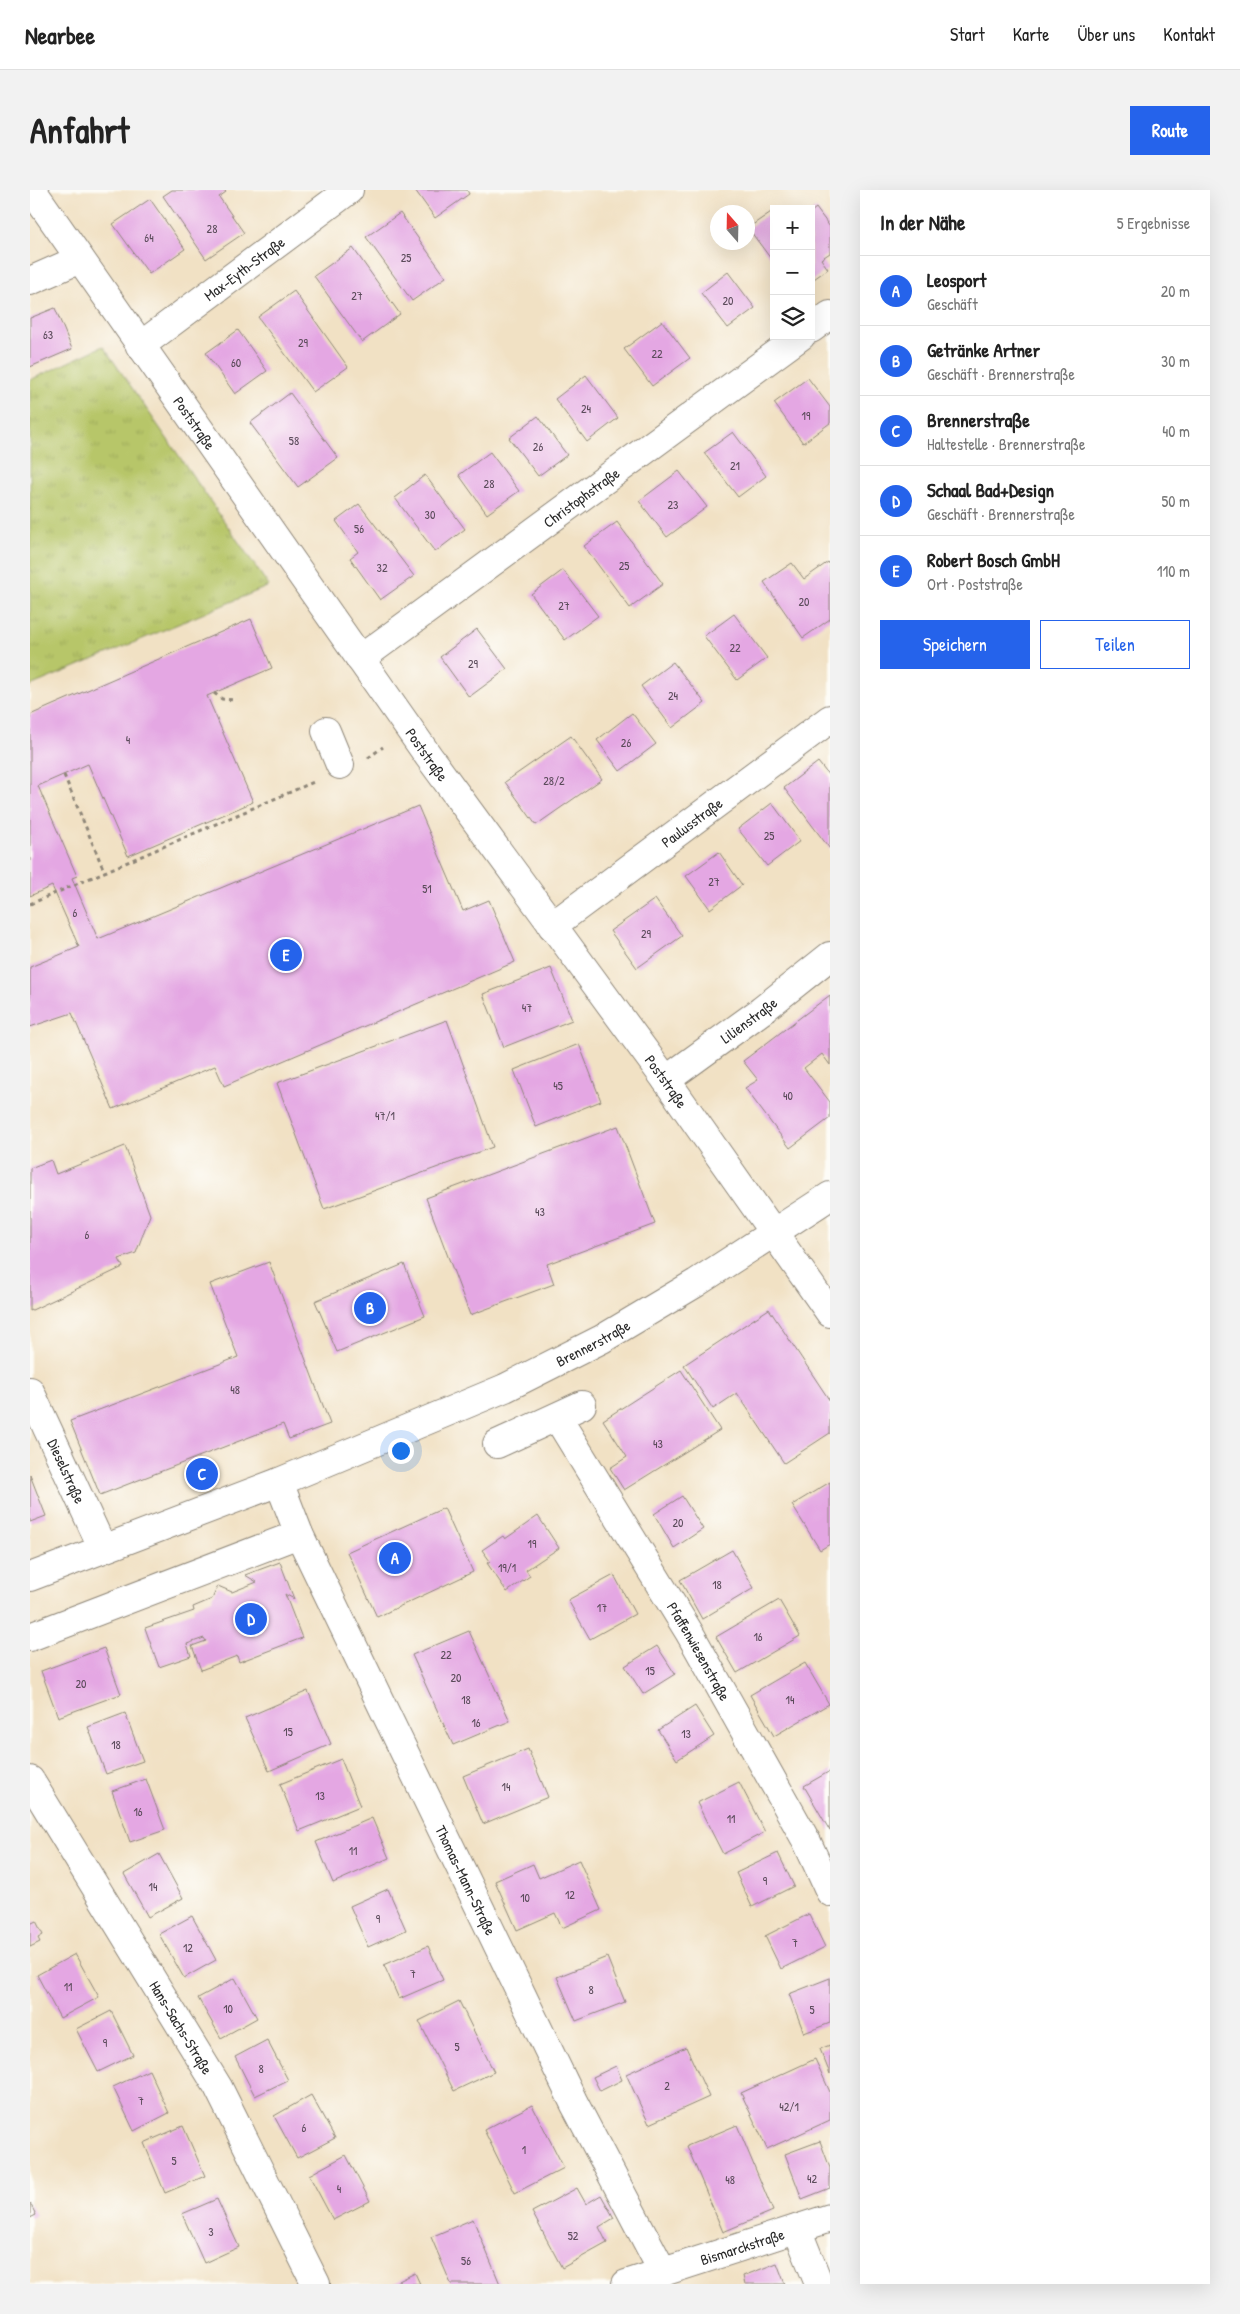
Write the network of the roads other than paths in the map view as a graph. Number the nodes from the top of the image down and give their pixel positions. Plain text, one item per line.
1 (32, 190) edge
2 (349, 190) edge
3 (80, 260) junction
4 (30, 281) edge
5 (830, 315) edge
6 (815, 326) edge
7 (796, 340) edge
8 (140, 346) junction
9 (360, 659) junction
10 (830, 719) edge
11 (326, 731) dead end
12 (349, 763) road end
13 (552, 926) junction
14 (830, 956) edge
15 (666, 1080) junction
16 (830, 1196) edge
17 (774, 1233) junction
18 (830, 1313) edge
19 (30, 1391) edge
20 (582, 1405) dead end
21 (557, 1417) junction
22 (497, 1444) dead end
23 (280, 1482) junction
24 (299, 1534) junction
25 (103, 1549) junction
26 (30, 1577) edge
27 (30, 1637) edge
28 (30, 1780) edge
29 (830, 1892) edge
30 (830, 2218) edge
31 (797, 2229) junction
32 (663, 2272) junction
33 (316, 2284) edge
34 (626, 2284) edge
35 (819, 2284) edge

1 - 3 street, Poststraße
2 - 8 street, Max-Eyth-Straße
3 - 4 street
3 - 8 street, Poststraße
5 - 6 street
7 - 9 street, Christophstraße
8 - 9 street, Poststraße
9 - 13 street, Poststraße
10 - 13 street, Paulusstraße
11 - 12 street
13 - 15 street, Poststraße
14 - 15 street, Lilienstraße
15 - 17 street, Poststraße
16 - 17 street, Brennerstraße
17 - 18 street, Poststraße
17 - 23 street, Brennerstraße
19 - 25 street, Dieselstraße
20 - 21 street
21 - 22 street
21 - 29 street, Pfaffenwiesenstraße
23 - 24 street, Thomas-Mann-Straße
23 - 25 street, Brennerstraße
24 - 27 street
24 - 32 street, Thomas-Mann-Straße
25 - 26 street, Brennerstraße
28 - 33 street, Hans-Sachs-Straße
30 - 31 street, Bismarckstraße
31 - 32 street, Bismarckstraße
31 - 35 street
32 - 34 street, Bismarckstraße

